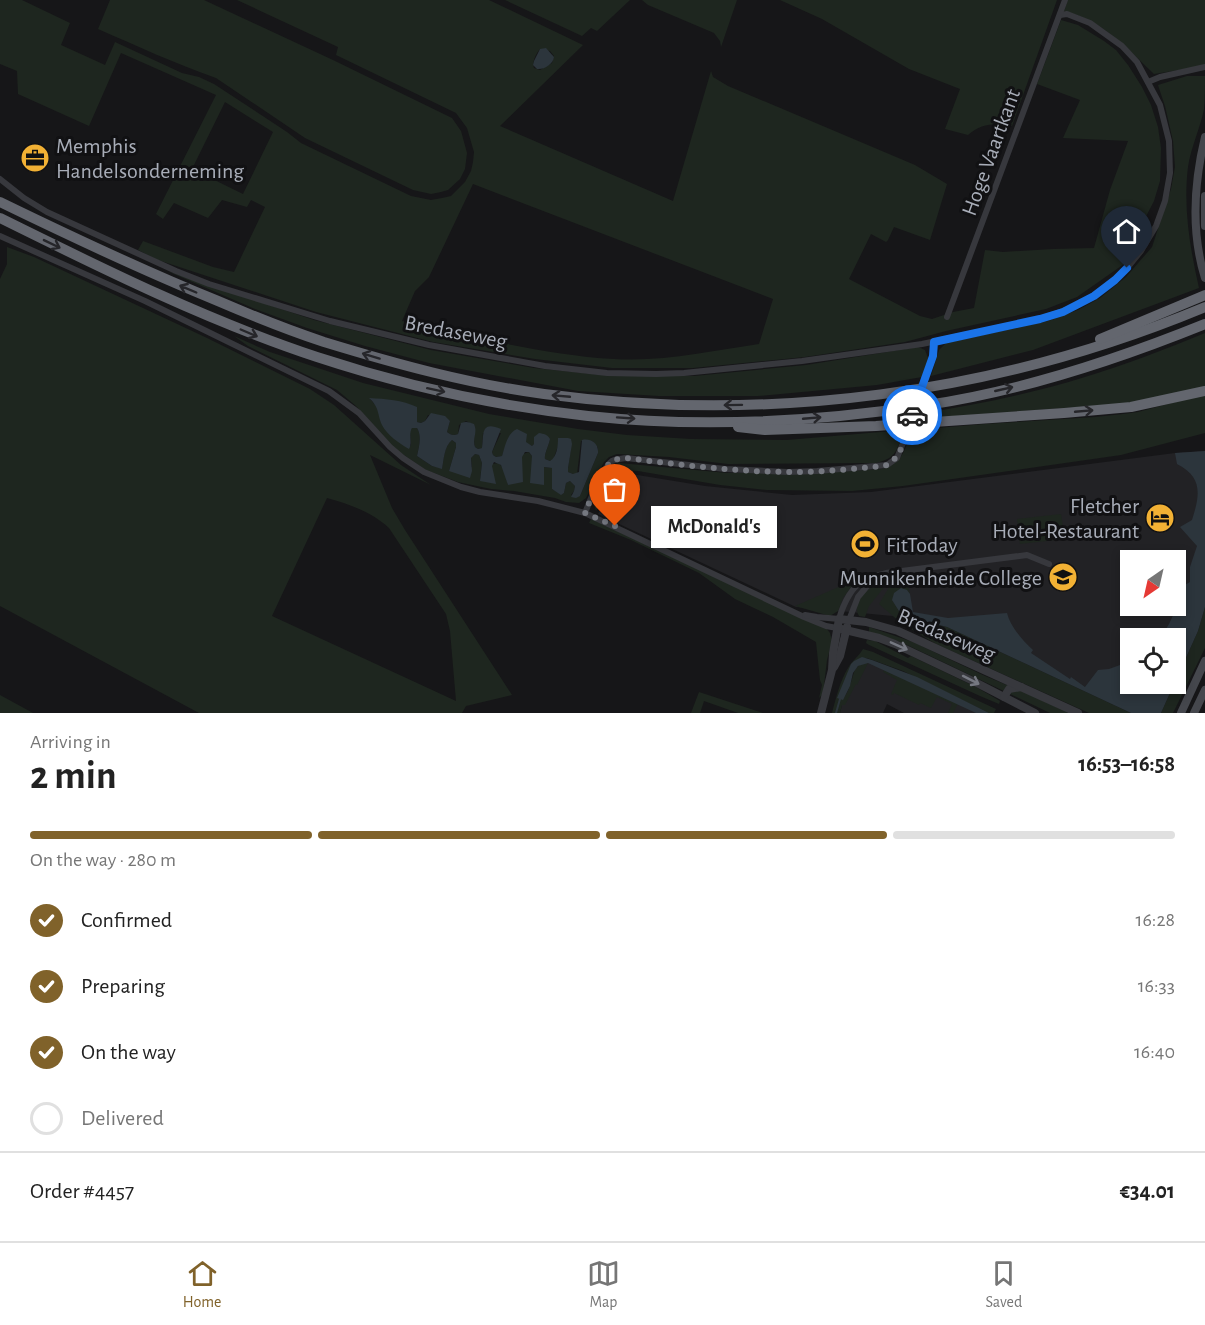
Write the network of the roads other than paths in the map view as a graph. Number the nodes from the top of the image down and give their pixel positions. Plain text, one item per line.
1 (1065, 0) edge
2 (1060, 15) junction
3 (1205, 67) edge
4 (1148, 82) junction
5 (1205, 137) edge
6 (0, 180) edge
7 (1205, 196) edge
8 (0, 201) edge
9 (0, 218) edge
10 (1205, 226) edge
11 (0, 236) edge
12 (1204, 275) edge
13 (1205, 295) edge
14 (1205, 307) edge
15 (947, 317) dead end
16 (1205, 324) edge
17 (934, 342) junction
18 (1084, 350) junction
19 (1205, 391) edge
20 (690, 422) junction
21 (585, 513) junction
22 (1049, 564) dead end
23 (874, 578) junction
24 (796, 612) junction
25 (839, 619) junction
26 (849, 620) junction
27 (837, 628) junction
28 (846, 630) junction
29 (1205, 662) edge
30 (832, 670) junction
31 (1022, 687) junction
32 (1205, 690) edge
33 (1004, 697) junction
34 (821, 713) edge
35 (1035, 713) edge
36 (1078, 713) edge
37 (1181, 713) edge
38 (1194, 713) edge

1 - 2 street, Hoge Vaartkant
2 - 4 street, Bredaseweg
2 - 15 street, Hoge Vaartkant
3 - 4 street
4 - 17 street, Bredaseweg
5 - 12 main road
6 - 17 street, Bredaseweg
7 - 10 main road
18 -> 8 highway
9 -> 20 highway
11 - 21 street, Bredaseweg
13 - 18 highway
14 - 18 highway
20 -> 16 highway
17 - 21 street, bridge
20 -> 19 highway
21 - 24 street, Bredaseweg
22 - 23 street
23 - 25 street
23 - 26 street
24 - 25 street, Bredaseweg
24 - 27 street, Bredaseweg
25 - 26 street, Bredaseweg
25 - 27 street
26 - 28 street
26 - 31 street, Bredaseweg
27 - 28 street, Bredaseweg
27 - 30 street
28 - 30 street
28 -> 33 street, Bredaseweg
29 - 37 main road
30 - 34 street
31 - 33 street
31 - 36 street, Bredaseweg
32 - 38 main road
33 - 35 street, Bredaseweg

